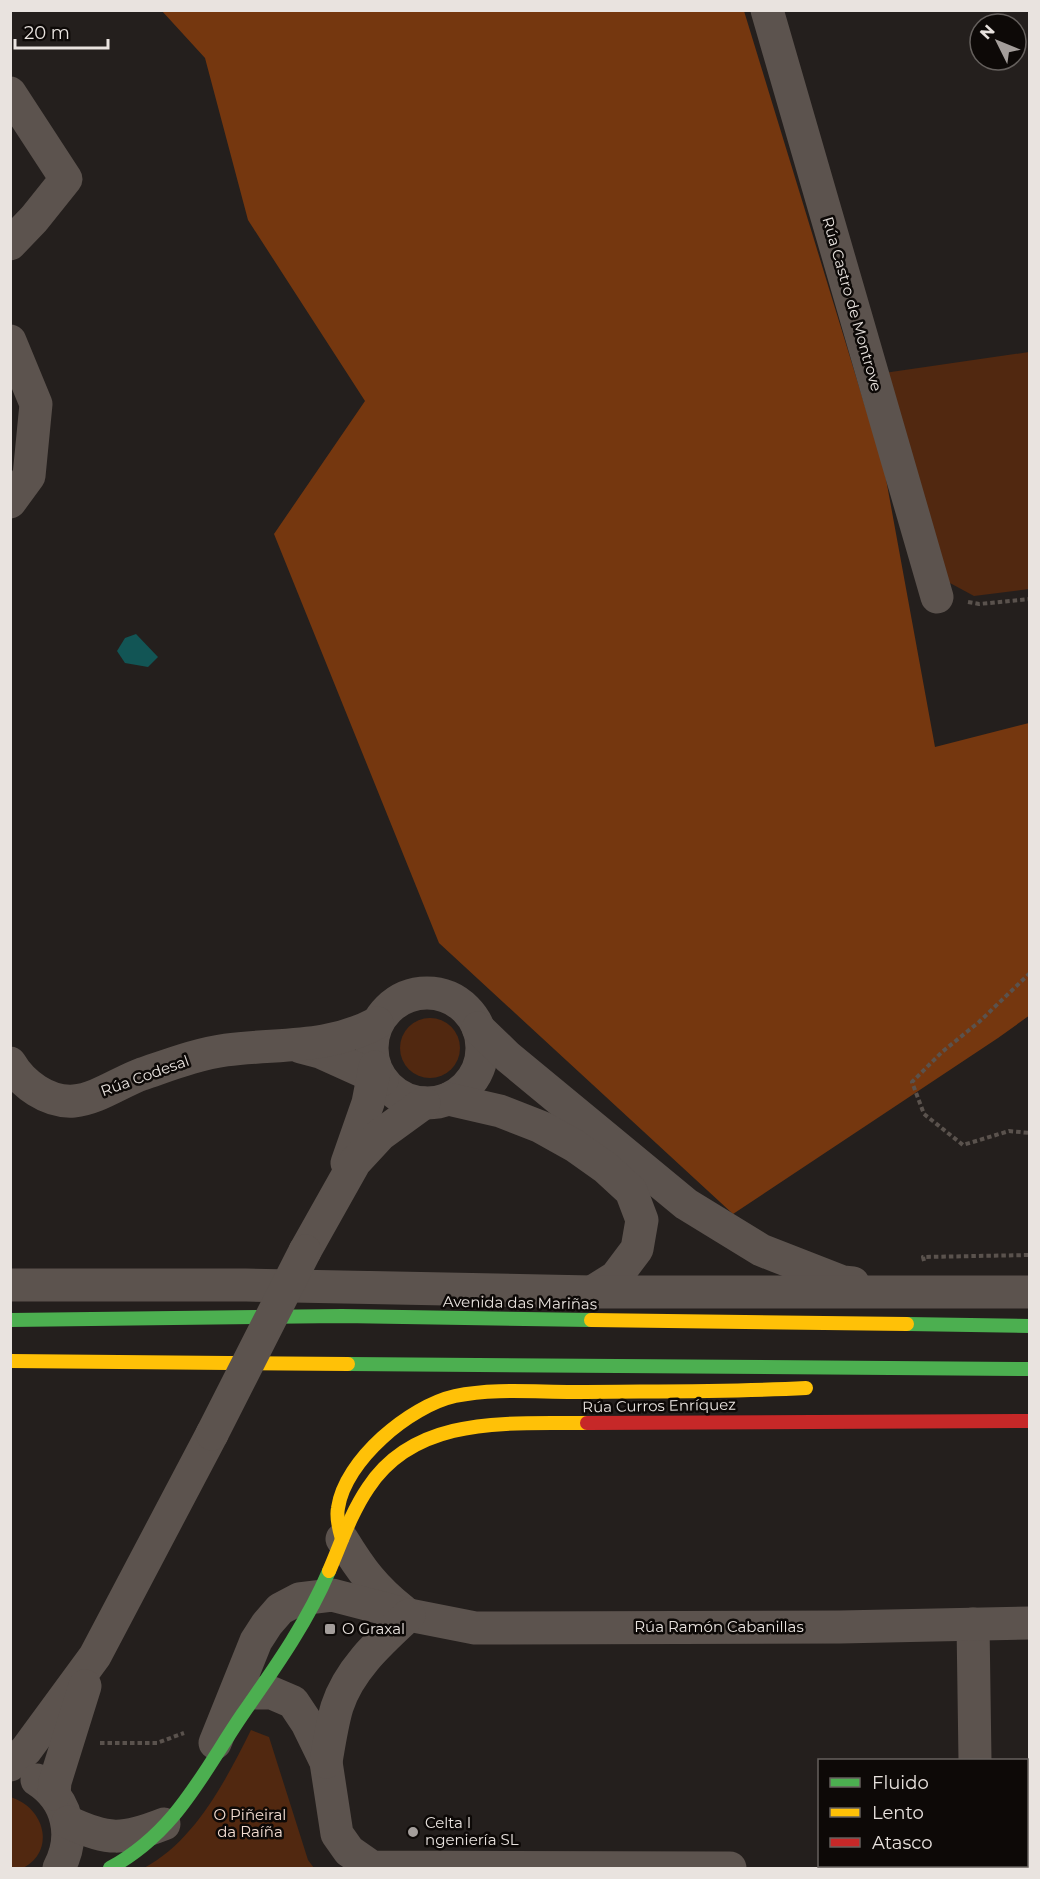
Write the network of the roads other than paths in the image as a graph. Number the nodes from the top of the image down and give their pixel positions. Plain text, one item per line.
1 (767, 10) edge
2 (10, 93) edge
3 (10, 244) edge
4 (10, 341) edge
5 (10, 502) edge
6 (937, 597) road end
7 (377, 1023) junction
8 (478, 1028) junction
9 (294, 1045) junction
10 (10, 1063) edge
11 (376, 1075) junction
12 (436, 1101) junction
13 (339, 1187) junction
14 (10, 1285) edge
15 (592, 1292) junction
16 (926, 1292) junction
17 (1029, 1292) edge
18 (10, 1320) edge
19 (1029, 1326) edge
20 (10, 1361) edge
21 (919, 1369) junction
22 (1029, 1369) edge
23 (864, 1382) dead end
24 (816, 1388) dead end
25 (1029, 1421) edge
26 (342, 1539) junction
27 (317, 1596) junction
28 (409, 1615) junction
29 (1029, 1623) edge
30 (973, 1624) junction
31 (95, 1656) junction
32 (257, 1693) junction
33 (975, 1759) edge
34 (326, 1762) junction
35 (10, 1766) edge
36 (10, 1770) edge
37 (206, 1771) junction
38 (61, 1808) junction
39 (164, 1824) junction
40 (59, 1869) edge
41 (110, 1869) edge
42 (729, 1869) edge

1 - 6 street, Rúa Castro de Montrove
2 - 3 street
4 - 5 street
7 - 8 street
7 - 9 street, Rúa Codesal
7 - 11 street
8 - 12 street
8 - 16 street
9 - 10 street, Rúa Codesal
9 - 11 street, Rúa Codesal
11 - 12 street
11 - 13 street
12 - 13 street
12 - 15 street
13 - 31 street, bridge
14 - 15 street
15 - 16 street
16 - 17 street
18 - 19 main road, Avenida das Mariñas
20 - 21 main road
21 - 22 main road
21 - 23 main road
24 - 26 main road
25 - 26 main road, Rúa Curros Enríquez
26 - 27 main road, Rúa Curros Enríquez
26 - 28 street, Rúa Ramón Cabanillas
27 - 28 street
27 - 32 main road, Rúa Curros Enríquez
27 - 37 street
28 - 30 street, Rúa Ramón Cabanillas
28 - 34 street
29 - 30 street, Rúa Ramón Cabanillas
30 - 33 street
31 - 35 street
31 - 38 street
32 - 34 street
32 - 37 main road, Rúa Curros Enríquez
34 - 42 street
36 - 38 street
37 - 39 main road, Rúa Curros Enríquez
38 - 39 street
38 - 40 street
39 - 41 main road, Rúa Curros Enríquez

